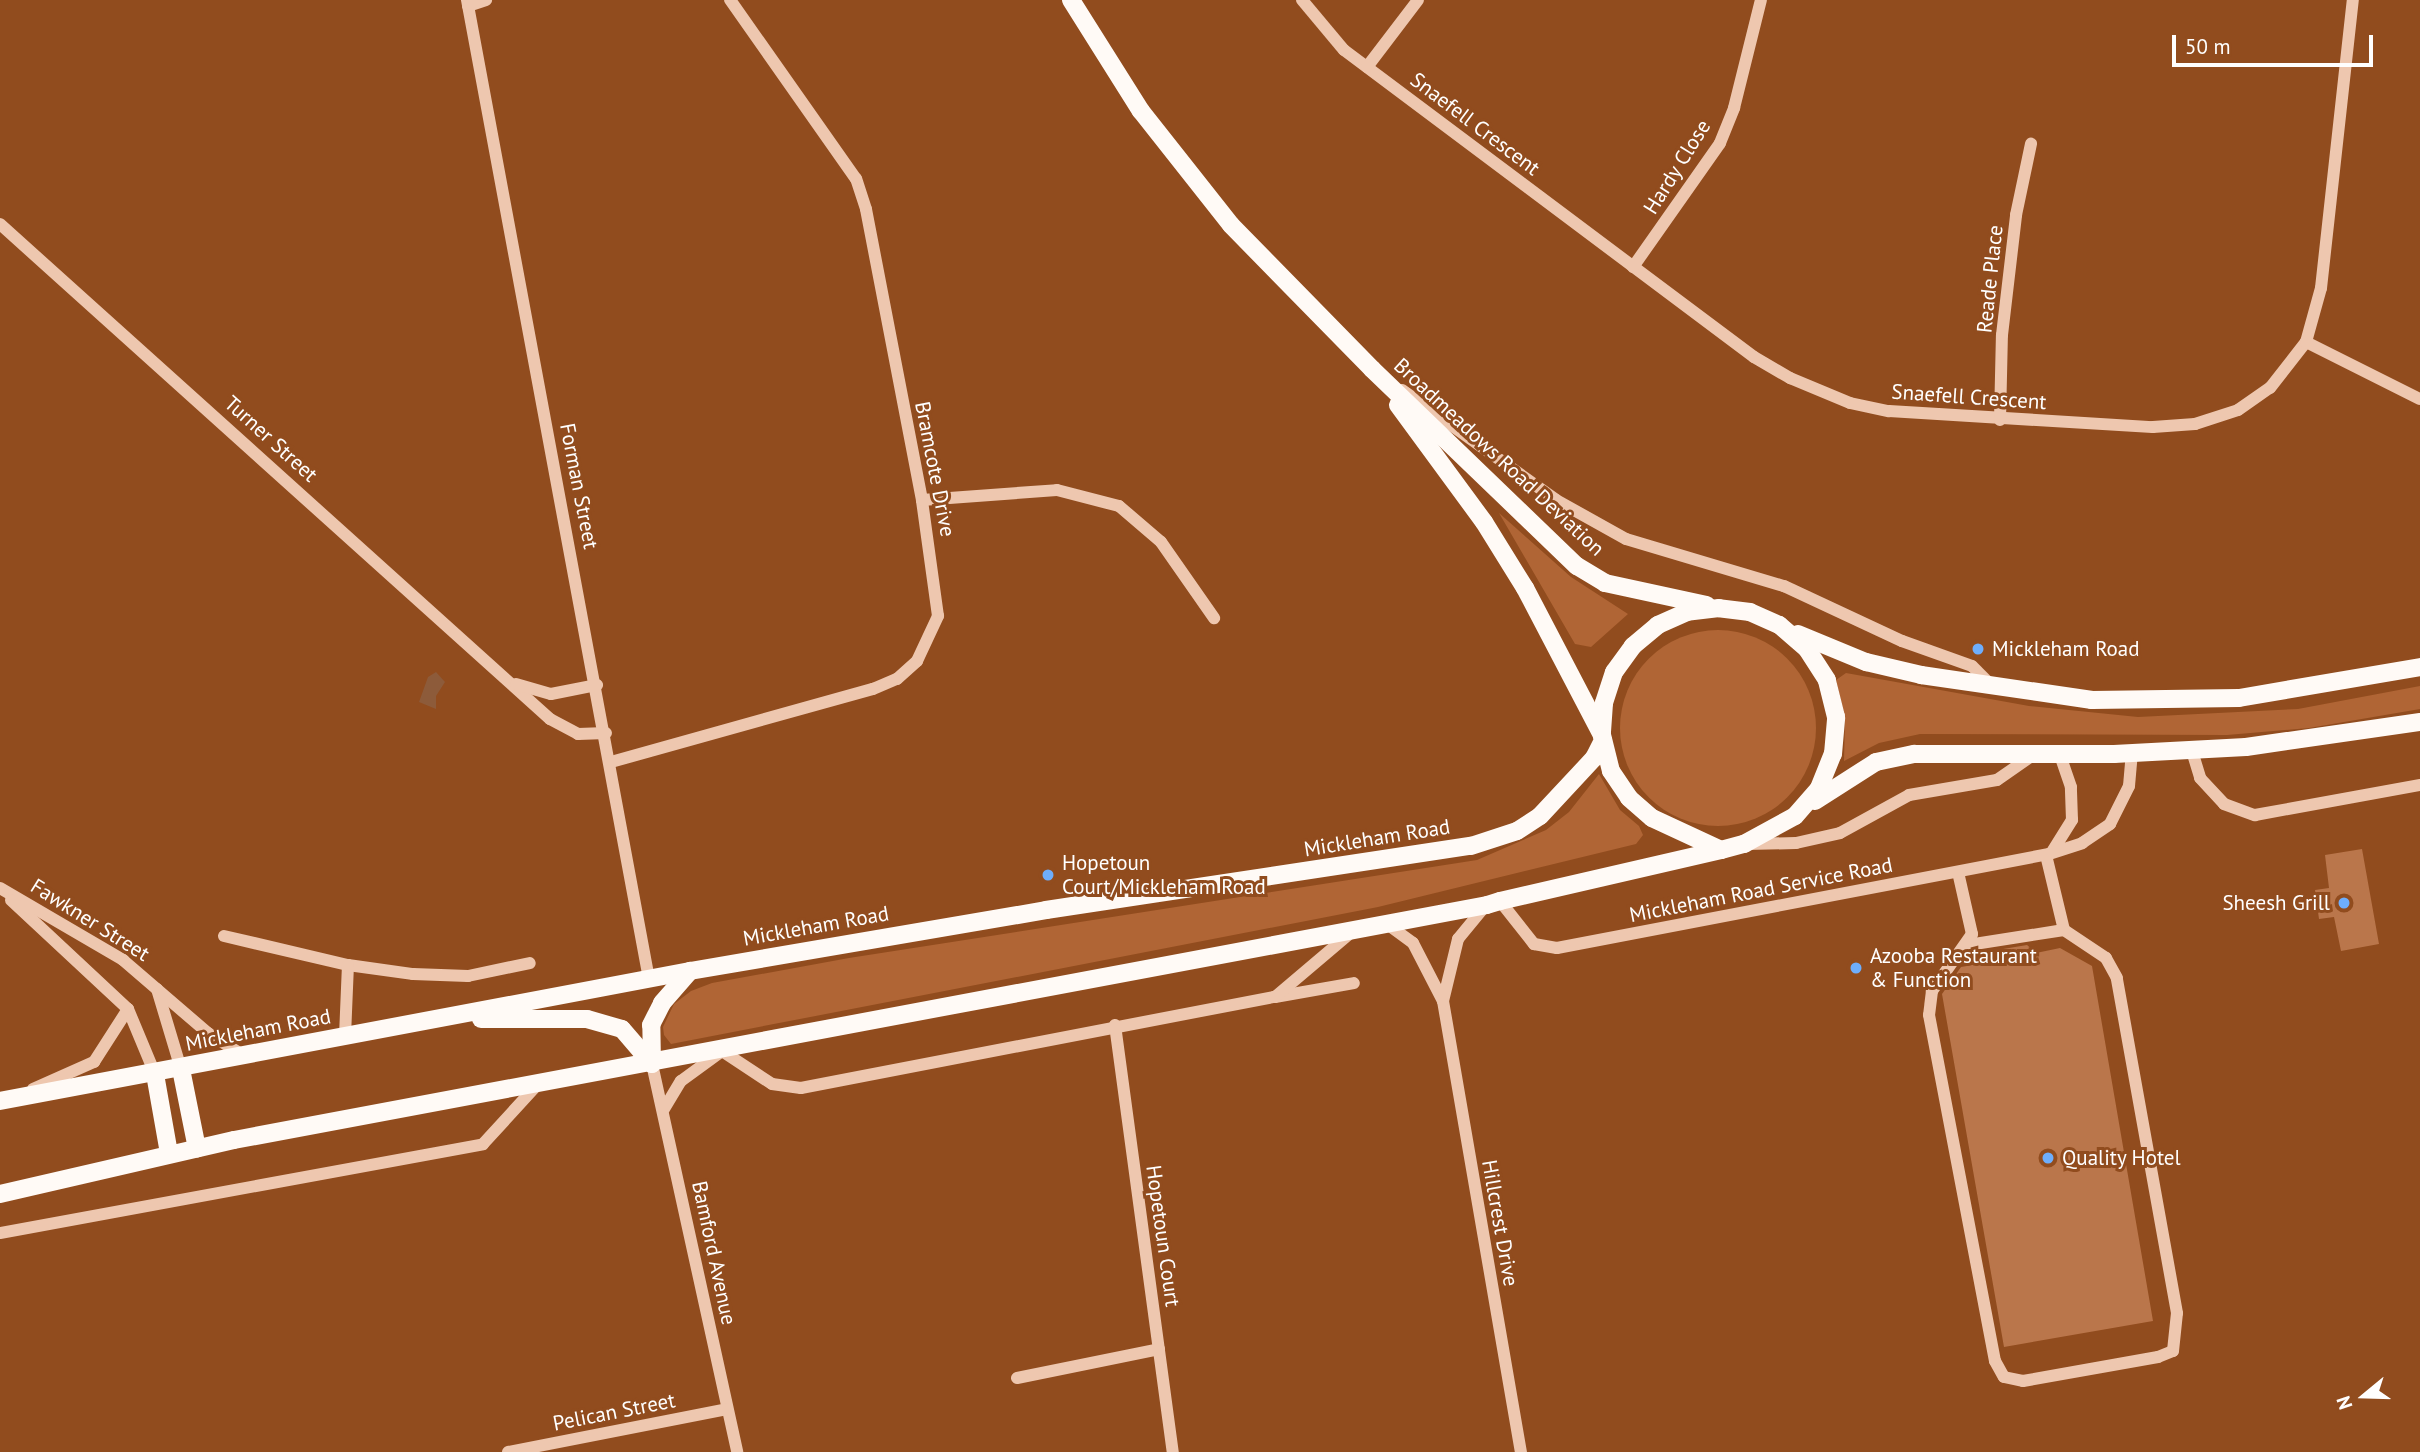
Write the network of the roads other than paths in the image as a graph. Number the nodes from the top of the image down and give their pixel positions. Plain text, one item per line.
1 (486, 0) edge
2 (730, 0) edge
3 (1071, 0) edge
4 (1302, 0) edge
5 (1418, 0) edge
6 (1761, 0) edge
7 (2353, 0) edge
8 (468, 3) edge
9 (1367, 68) junction
10 (2031, 144) dead end
11 (0, 223) edge
12 (1633, 267) junction
13 (2306, 342) junction
14 (1371, 369) junction
15 (2420, 399) edge
16 (2000, 420) junction
17 (922, 500) junction
18 (1719, 608) junction
19 (1214, 618) dead end
20 (1779, 625) junction
21 (2420, 667) edge
22 (515, 684) junction
23 (1990, 684) junction
24 (597, 685) junction
25 (2420, 722) edge
26 (606, 733) junction
27 (1602, 737) junction
28 (2192, 751) junction
29 (2036, 752) junction
30 (2059, 753) junction
31 (2132, 753) junction
32 (611, 762) junction
33 (2420, 785) edge
34 (1795, 816) junction
35 (1744, 844) junction
36 (1721, 849) junction
37 (2048, 855) junction
38 (1958, 872) junction
39 (0, 889) edge
40 (1493, 903) junction
41 (1387, 924) junction
42 (1354, 930) junction
43 (2064, 930) junction
44 (224, 936) dead end
45 (1968, 944) junction
46 (530, 963) dead end
47 (348, 965) junction
48 (690, 971) junction
49 (649, 979) junction
50 (1354, 983) dead end
51 (156, 986) junction
52 (1275, 997) junction
53 (1443, 1001) junction
54 (128, 1009) junction
55 (439, 1020) junction
56 (1115, 1025) junction
57 (345, 1036) junction
58 (722, 1051) junction
59 (244, 1057) junction
60 (652, 1064) junction
61 (181, 1069) junction
62 (155, 1074) junction
63 (538, 1084) junction
64 (3, 1101) edge
65 (664, 1109) junction
66 (197, 1148) junction
67 (169, 1153) junction
68 (0, 1194) edge
69 (0, 1233) edge
70 (1159, 1349) junction
71 (1017, 1378) dead end
72 (727, 1409) junction
73 (508, 1452) edge
74 (737, 1452) edge
75 (1172, 1452) edge
76 (1521, 1452) edge

1 - 8 street
2 - 17 street, Bramcote Drive
3 - 14 main road, Broadmeadows Road Deviation
4 - 9 street, Snaefell Crescent
5 - 9 street
6 - 12 street, Hardy Close
7 - 13 street, Snaefell Crescent
8 - 24 street, Forman Street
9 - 12 street, Snaefell Crescent
10 - 16 street, Reade Place
11 - 22 street, Turner Street
12 - 16 street, Snaefell Crescent
13 - 15 street
13 - 16 street, Snaefell Crescent
14 - 18 main road, Broadmeadows Road Deviation
14 - 23 street
14 - 27 main road, Broadmeadows Road Deviation
17 - 19 street
17 - 32 street, Bramcote Drive
18 - 20 main road
18 - 27 main road
20 - 23 main road
20 - 34 main road
21 - 23 main road
22 - 24 street, Turner Street
22 - 26 street, Turner Street
24 - 26 street, Forman Street
25 - 28 main road
26 - 32 street, Forman Street
27 - 36 main road
27 - 48 main road, Mickleham Road
28 - 31 main road
28 - 33 street
29 - 30 main road
29 - 34 main road
29 - 35 street
30 - 31 main road
30 - 37 street
31 - 37 street, Mickleham Road Service Road
32 - 49 street, Forman Street
34 - 35 main road
35 - 36 main road
36 - 40 main road
37 - 38 street, Mickleham Road Service Road
37 - 43 street
38 - 40 street, Mickleham Road Service Road
38 - 45 street
39 - 51 street, Fawkner Street
39 - 54 street, Fawkner Street
40 - 41 main road
40 - 53 street, Hillcrest Drive
41 - 42 main road
41 - 53 street, Hillcrest Drive
42 - 52 street
42 - 58 main road
43 - 45 street
43 - 45 street
44 - 47 street
46 - 47 street
47 - 57 street
48 - 49 main road, Mickleham Road
48 - 60 main road
49 - 55 main road, Mickleham Road
50 - 52 street
51 - 59 street
51 - 61 street, Fawkner Street
52 - 56 street
53 - 76 street, Hillcrest Drive
54 - 62 street, Fawkner Street
54 - 64 street
55 - 57 main road, Mickleham Road
55 - 60 main road
56 - 58 street
56 - 70 street, Hopetoun Court
57 - 59 main road, Mickleham Road
58 - 60 main road
58 - 65 street
59 - 61 main road, Mickleham Road
60 - 63 main road
60 - 65 street, Bamford Avenue
61 - 62 main road, Mickleham Road
61 - 66 main road
62 - 64 main road, Mickleham Road
62 - 67 main road
63 - 66 main road
63 - 69 street
65 - 72 street, Bamford Avenue
66 - 67 main road
67 - 68 main road
70 - 71 street
70 - 75 street, Hopetoun Court
72 - 73 street, Pelican Street
72 - 74 street, Bamford Avenue

